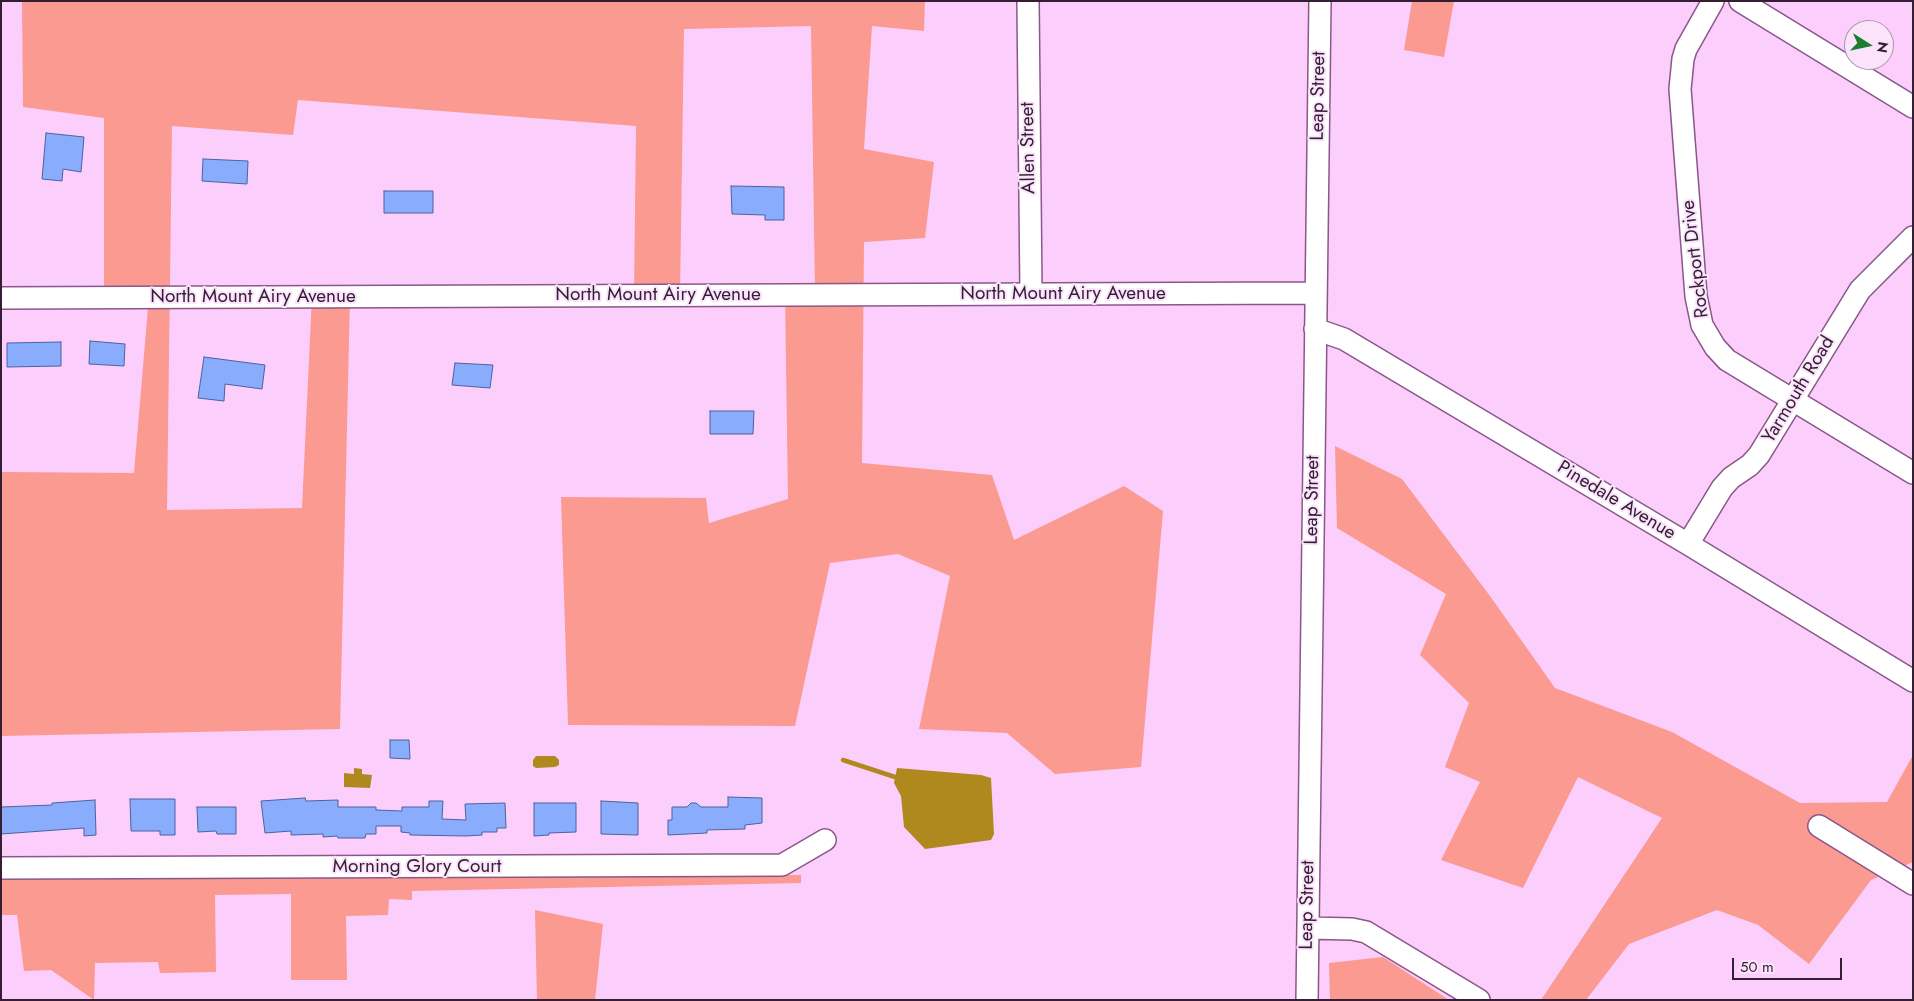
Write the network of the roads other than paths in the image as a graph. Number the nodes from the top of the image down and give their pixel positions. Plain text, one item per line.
1 (1028, 1) edge
2 (1320, 1) edge
3 (1713, 1) edge
4 (1740, 1) edge
5 (1913, 107) edge
6 (1913, 237) edge
7 (1316, 293) junction
8 (1031, 294) junction
9 (1, 298) edge
10 (1315, 329) junction
11 (1793, 400) junction
12 (1913, 473) edge
13 (1688, 544) junction
14 (1913, 681) edge
15 (1819, 826) dead end
16 (825, 840) dead end
17 (1, 868) edge
18 (1913, 884) edge
19 (1308, 928) junction
20 (1307, 1000) edge
21 (1480, 1000) edge

1 - 8 street, Allen Street
2 - 7 street, Leap Street
3 - 11 street, Rockport Drive
4 - 5 street
6 - 11 street, Yarmouth Road
7 - 8 street, North Mount Airy Avenue
7 - 10 street, Leap Street
8 - 9 street, North Mount Airy Avenue
10 - 13 street, Pinedale Avenue
10 - 19 street, Leap Street
11 - 12 street, Rockport Drive
11 - 13 street, Yarmouth Road
13 - 14 street, Pinedale Avenue
15 - 18 street
16 - 17 street, Morning Glory Court
19 - 20 street, Leap Street
19 - 21 street

